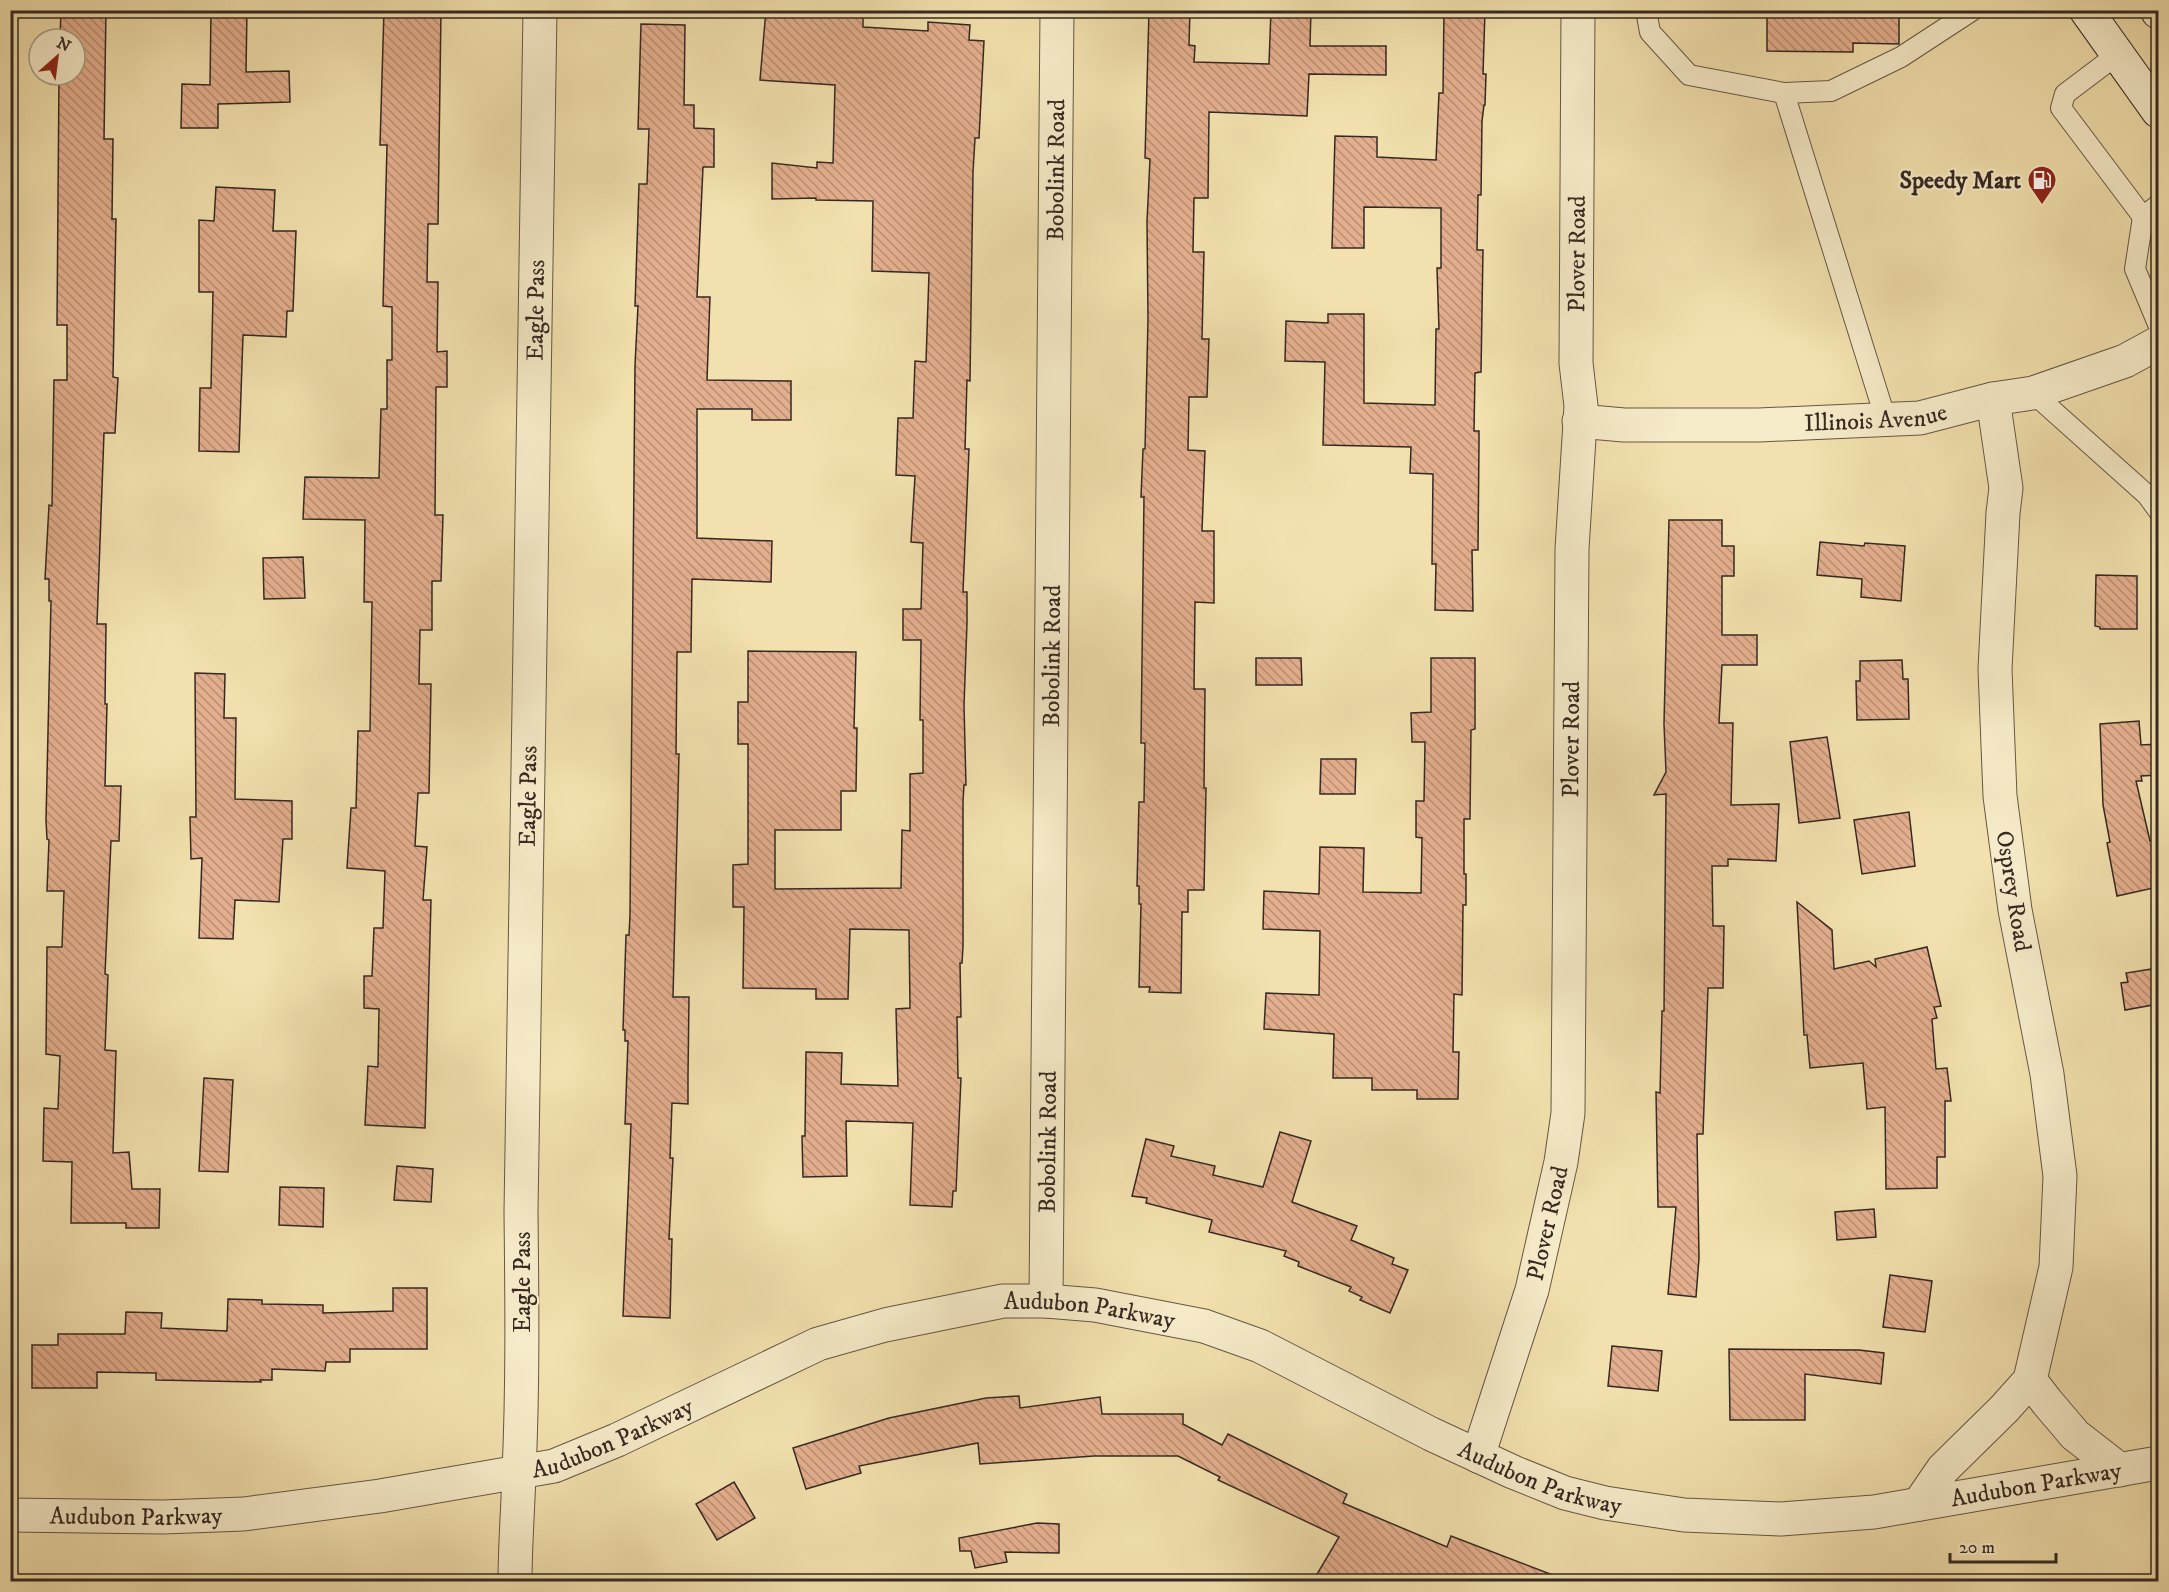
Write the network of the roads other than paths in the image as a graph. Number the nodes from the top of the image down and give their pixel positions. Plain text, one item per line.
1 (540, 10) edge
2 (1057, 10) edge
3 (1578, 10) edge
4 (1646, 10) edge
5 (2086, 10) edge
6 (1965, 13) edge
7 (2118, 54) junction
8 (1784, 93) junction
9 (2158, 111) edge
10 (2158, 205) edge
11 (2143, 217) junction
12 (2158, 324) edge
13 (2158, 344) edge
14 (2033, 393) junction
15 (1993, 399) junction
16 (1886, 420) junction
17 (1579, 421) junction
18 (2158, 510) edge
19 (1046, 1301) junction
20 (2030, 1380) junction
21 (1478, 1456) junction
22 (2158, 1463) edge
23 (2120, 1470) junction
24 (519, 1473) junction
25 (1919, 1504) junction
26 (10, 1515) edge
27 (515, 1581) edge

1 - 24 street, Eagle Pass
2 - 19 street, Bobolink Road
3 - 17 street, Plover Road
4 - 8 lane
5 - 7 street
6 - 8 lane
7 - 9 street
7 - 11 lane
8 - 16 lane
10 - 11 lane
11 - 12 lane
13 - 14 street, Illinois Avenue
14 - 15 street, Illinois Avenue
14 - 18 lane
15 - 16 street, Illinois Avenue
15 - 20 street, Osprey Road
16 - 17 street, Illinois Avenue
17 - 21 street, Plover Road
19 - 21 street, Audubon Parkway
19 - 24 street, Audubon Parkway
20 - 23 street
20 - 25 street, Osprey Road
21 - 25 street, Audubon Parkway
22 - 23 street, Audubon Parkway
23 - 25 street, Audubon Parkway
24 - 26 street, Audubon Parkway
24 - 27 street, Eagle Pass

